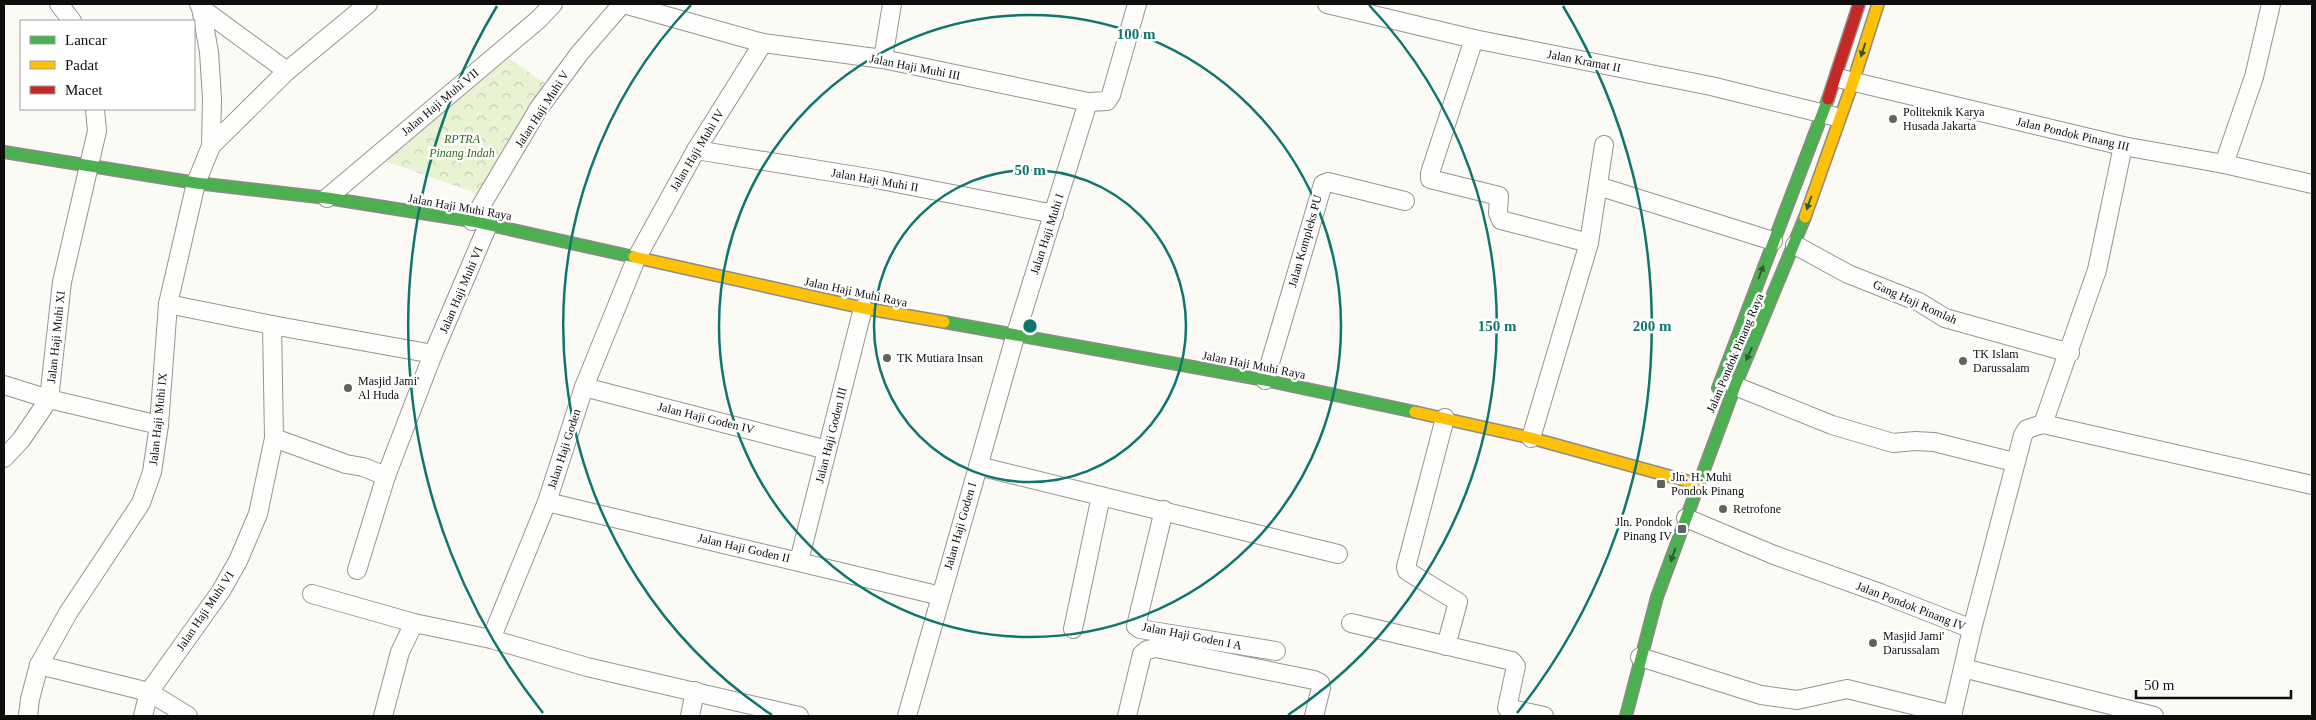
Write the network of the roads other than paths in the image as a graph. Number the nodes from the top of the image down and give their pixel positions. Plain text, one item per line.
1 (59, 4) edge
2 (368, 4) edge
3 (553, 4) edge
4 (623, 4) edge
5 (892, 4) edge
6 (1137, 4) edge
7 (1327, 4) edge
8 (1859, 4) edge
9 (1878, 4) edge
10 (2271, 4) edge
11 (200, 6) edge
12 (71, 20) edge
13 (1474, 40) junction
14 (763, 43) junction
15 (883, 59) junction
16 (287, 71) junction
17 (1836, 77) junction
18 (1853, 82) junction
19 (1088, 102) junction
20 (95, 110) edge
21 (1832, 116) junction
22 (1604, 145) dead end
23 (211, 146) junction
24 (2123, 146) junction
25 (696, 150) junction
26 (4, 152) edge
27 (2224, 164) junction
28 (90, 166) junction
29 (196, 183) junction
30 (2312, 184) edge
31 (1598, 186) junction
32 (327, 198) junction
33 (1405, 201) dead end
34 (1054, 214) junction
35 (480, 223) junction
36 (1773, 241) junction
37 (1589, 243) junction
38 (1794, 244) junction
39 (636, 259) junction
40 (168, 304) junction
41 (863, 308) junction
42 (1746, 310) junction
43 (1765, 317) junction
44 (272, 325) junction
45 (1015, 337) junction
46 (2070, 353) junction
47 (433, 354) junction
48 (1265, 380) junction
49 (4, 385) edge
50 (1735, 386) junction
51 (584, 387) junction
52 (49, 399) junction
53 (1713, 402) dead end
54 (1445, 418) junction
55 (2043, 424) junction
56 (159, 425) junction
57 (274, 438) junction
58 (1531, 438) junction
59 (827, 450) junction
60 (4, 458) edge
61 (2014, 462) junction
62 (978, 466) junction
63 (1686, 475) junction
64 (386, 476) junction
65 (1698, 484) junction
66 (2312, 485) edge
67 (1679, 494) dead end
68 (1101, 496) junction
69 (547, 502) junction
70 (1164, 510) junction
71 (1686, 518) junction
72 (1338, 554) dead end
73 (1660, 556) dead end
74 (799, 561) junction
75 (356, 570) dead end
76 (312, 594) dead end
77 (940, 596) junction
78 (414, 623) junction
79 (1351, 623) dead end
80 (1073, 629) dead end
81 (1972, 630) junction
82 (491, 640) junction
83 (1446, 646) junction
84 (1276, 651) dead end
85 (1640, 657) junction
86 (40, 665) junction
87 (1963, 668) junction
88 (695, 691) junction
89 (149, 692) junction
90 (28, 716) edge
91 (143, 716) edge
92 (188, 716) edge
93 (383, 716) edge
94 (690, 716) edge
95 (798, 716) edge
96 (907, 716) edge
97 (1127, 716) edge
98 (1314, 716) edge
99 (1544, 716) edge
100 (1614, 716) edge
101 (1626, 716) edge
102 (1953, 716) edge
103 (2154, 716) edge

1 - 12 street
2 - 16 street
3 - 32 street, Jalan Haji Muhi VII
4 - 14 street, Jalan Haji Muhi III
4 - 35 street, Jalan Haji Muhi V
5 - 15 street
6 - 19 street, Jalan Haji Muhi III
7 - 13 street, Jalan Kramat II
8 - 17 street, Jalan Pondok Pinang Raya
9 -> 18 street, Jalan Pondok Pinang Raya
10 - 27 street
11 - 16 street
11 - 23 street
13 - 21 street, Jalan Kramat II
13 - 37 street
14 - 15 street, Jalan Haji Muhi III
14 - 25 street, Jalan Haji Muhi IV
15 - 19 street, Jalan Haji Muhi III
16 - 23 street
17 - 18 street, Jalan Pondok Pinang III
17 - 21 street, Jalan Pondok Pinang Raya
18 - 21 street, Jalan Pondok Pinang Raya
18 - 24 street, Jalan Pondok Pinang III
19 - 34 street, Jalan Haji Muhi I
20 - 28 street, Jalan Haji Muhi XI
21 - 36 street, Jalan Pondok Pinang Raya
21 -> 38 street, Jalan Pondok Pinang Raya
22 - 31 street
23 - 29 street, Jalan Haji Muhi IX
24 - 27 street, Jalan Pondok Pinang III
24 - 46 street
25 - 34 street, Jalan Haji Muhi II
25 - 39 street, Jalan Haji Muhi IV
26 - 28 street, Jalan Haji Muhi Raya
27 - 30 street, Jalan Pondok Pinang III
28 - 29 street, Jalan Haji Muhi Raya
28 - 52 street, Jalan Haji Muhi XI
29 - 32 street, Jalan Haji Muhi Raya
29 - 40 street, Jalan Haji Muhi IX
31 - 36 street
31 - 37 street
32 - 35 street, Jalan Haji Muhi Raya
33 - 48 street, Jalan Kompleks PU
34 - 45 street, Jalan Haji Muhi I
35 - 39 street, Jalan Haji Muhi Raya
35 - 47 street, Jalan Haji Muhi VI
42 -> 36 street, Jalan Pondok Pinang Raya
37 - 58 street
38 - 43 street, Jalan Pondok Pinang Raya
38 - 46 street, Gang Haji Romlah
39 - 41 street, Jalan Haji Muhi Raya
39 - 51 street, Jalan Haji Goden
40 - 44 street
40 - 56 street, Jalan Haji Muhi IX
41 - 45 street, Jalan Haji Muhi Raya
41 - 59 street, Jalan Haji Goden III
42 - 43 street
42 - 53 street, Jalan Pondok Pinang Raya
43 -> 50 street, Jalan Pondok Pinang Raya
44 - 47 street
44 - 57 street, Jalan Haji Muhi VI
45 - 48 street, Jalan Haji Muhi Raya
45 - 62 street, Jalan Haji Goden I
46 - 55 street
47 - 64 street, Jalan Haji Muhi VI
48 - 54 street, Jalan Haji Muhi Raya
49 - 52 street
50 - 61 street
50 - 65 street, Jalan Pondok Pinang Raya
51 - 59 street, Jalan Haji Goden IV
51 - 69 street, Jalan Haji Goden
52 - 56 street, Jalan Haji Muhi XI
52 - 60 street
54 - 58 street, Jalan Haji Muhi Raya
54 - 83 street
55 - 61 street
55 - 66 street
56 - 86 street, Jalan Haji Muhi IX
57 - 64 street
57 - 89 street, Jalan Haji Muhi VI
58 - 63 street, Jalan Haji Muhi Raya
59 - 74 street, Jalan Haji Goden III
61 - 81 street
62 - 68 street
62 - 77 street, Jalan Haji Goden I
63 - 65 street, Jalan Haji Muhi Raya
63 - 67 street
64 - 75 street, Jalan Haji Muhi VI
65 - 71 street, Jalan Pondok Pinang Raya
68 - 70 street
68 - 80 street
69 - 74 street, Jalan Haji Goden II
69 - 82 street, Jalan Haji Goden
70 - 72 street
70 - 84 street, Jalan Haji Goden I A
71 - 81 street, Jalan Pondok Pinang IV
71 -> 85 street, Jalan Pondok Pinang Raya
73 - 100 street
74 - 77 street, Jalan Haji Goden II
76 - 78 street
77 - 96 street, Jalan Haji Goden I
78 - 82 street
78 - 93 street
79 - 83 street
81 - 87 street, Jalan Pondok Pinang IV
82 - 88 street
83 - 99 street
85 - 101 street, Jalan Pondok Pinang Raya
85 - 102 street
86 - 89 street
86 - 90 street, Jalan Haji Muhi IX
87 - 102 street, Jalan Pondok Pinang IV
87 - 103 street
88 - 94 street
88 - 95 street
89 - 91 street
89 - 92 street
97 - 98 street

